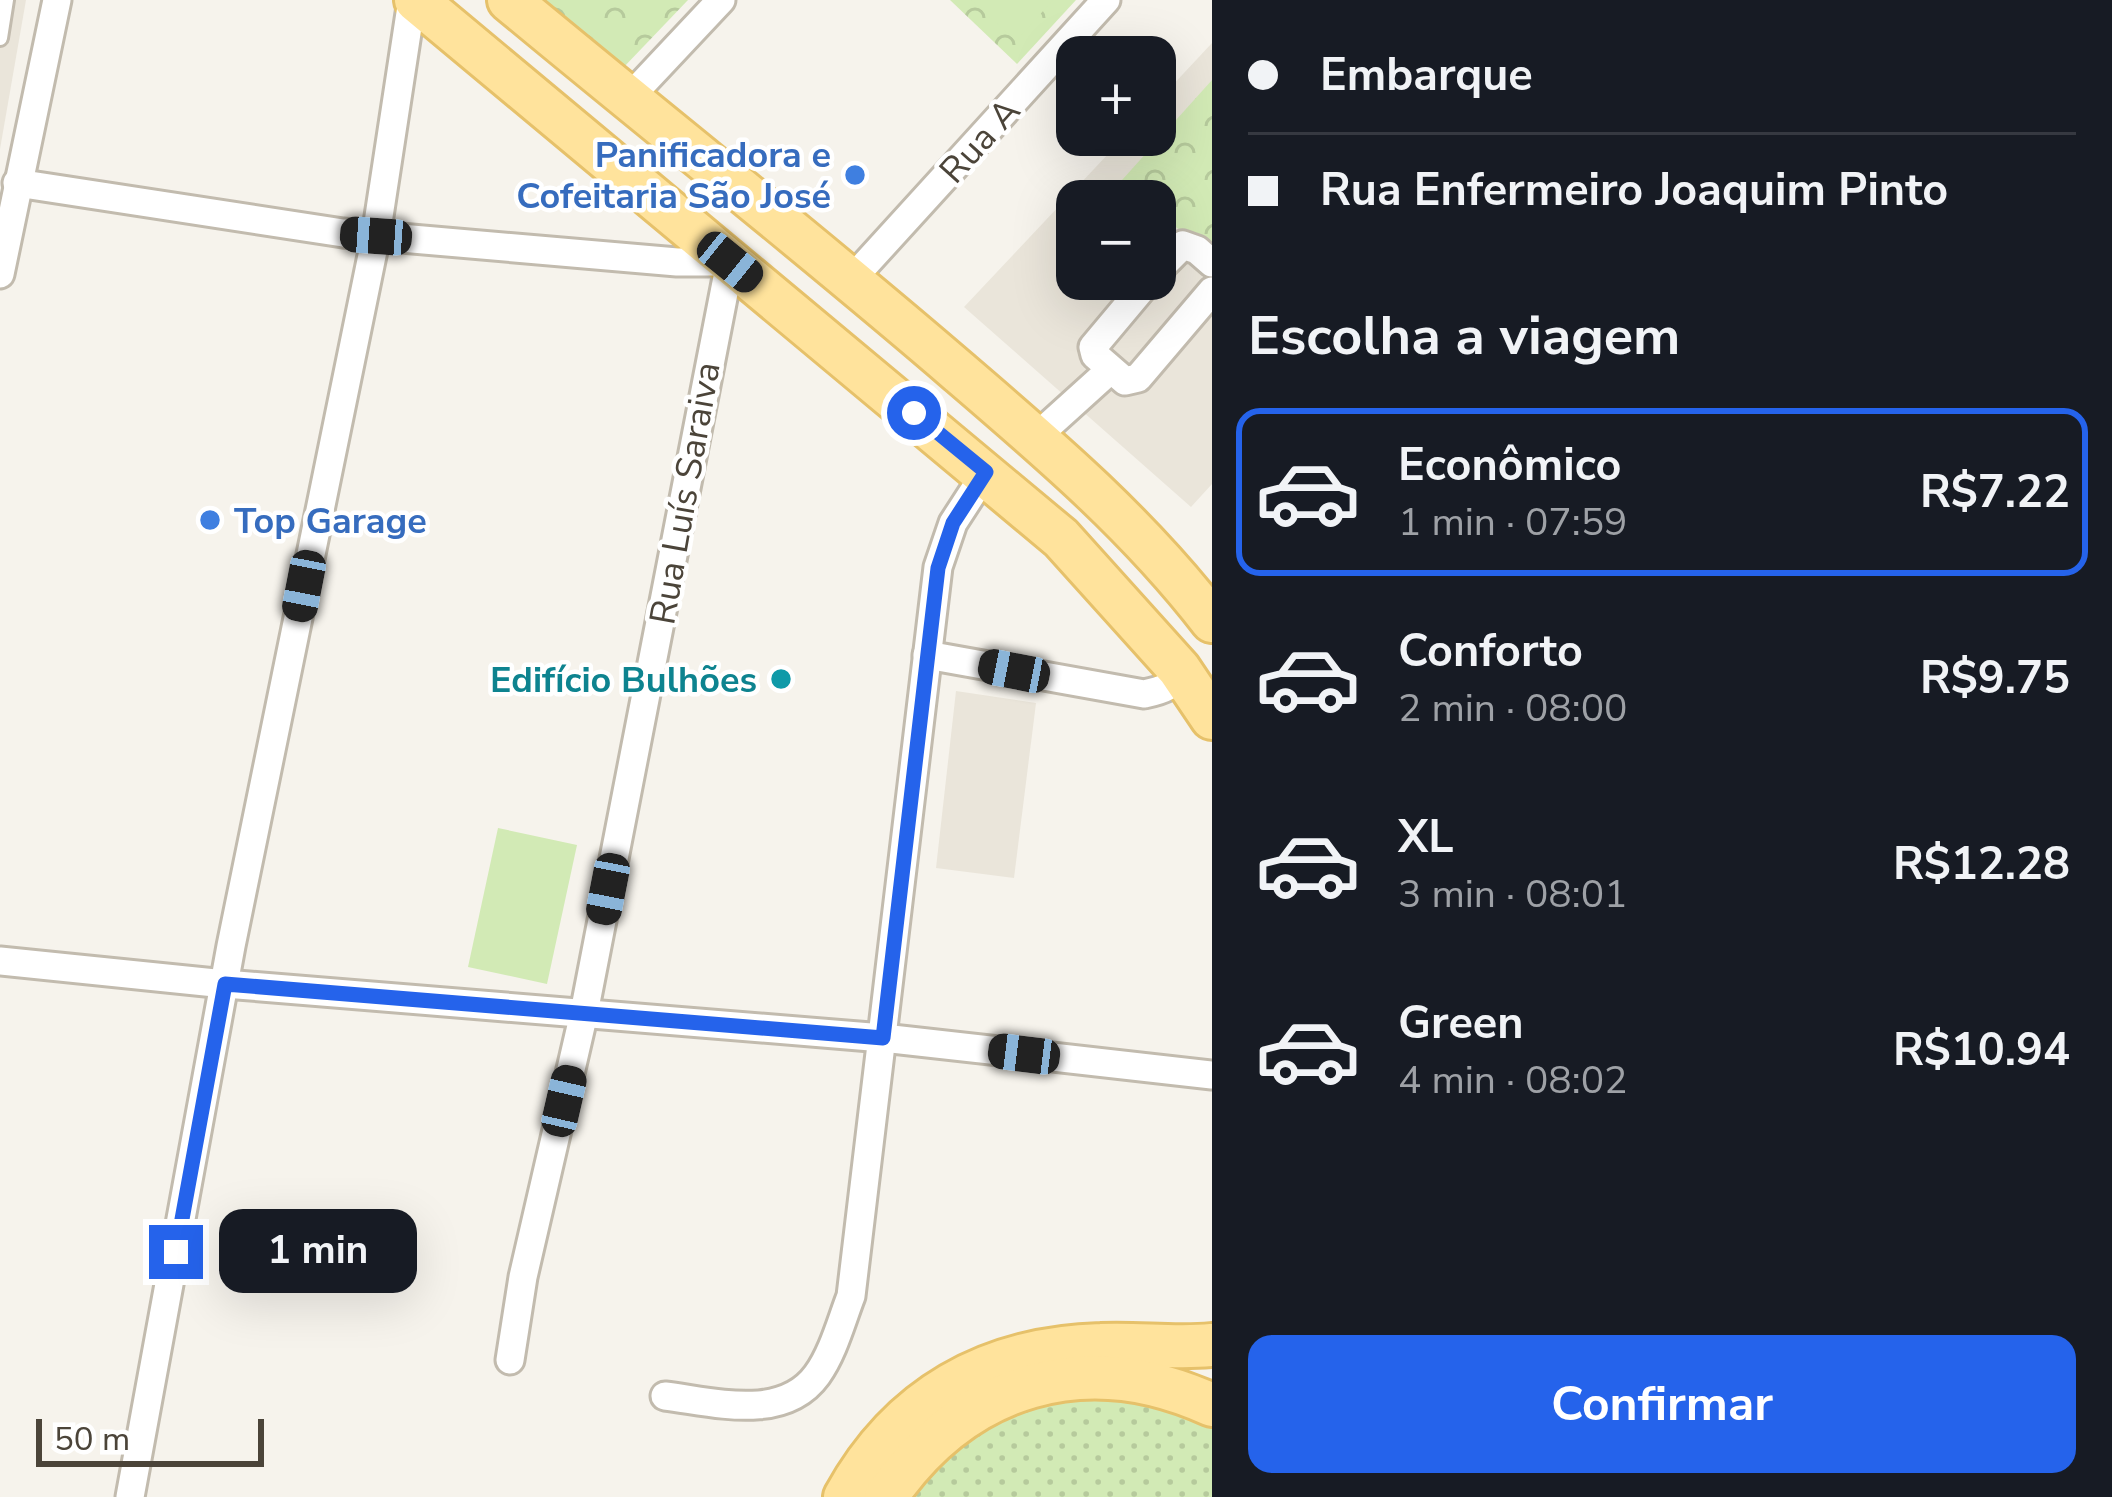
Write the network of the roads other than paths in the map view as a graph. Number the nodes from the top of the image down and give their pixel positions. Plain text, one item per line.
1 (6, 0) edge
2 (57, 0) edge
3 (414, 0) edge
4 (508, 0) edge
5 (721, 0) edge
6 (1106, 0) edge
7 (0, 38) edge
8 (628, 99) junction
9 (8, 182) edge
10 (376, 236) junction
11 (1176, 252) edge
12 (730, 262) junction
13 (1212, 263) edge
14 (0, 274) edge
15 (852, 279) junction
16 (1212, 292) edge
17 (1131, 300) edge
18 (1109, 371) junction
19 (1036, 437) junction
20 (986, 472) junction
21 (1212, 621) edge
22 (928, 655) junction
23 (1178, 669) junction
24 (1212, 718) edge
25 (0, 961) edge
26 (225, 984) junction
27 (584, 1013) junction
28 (883, 1038) junction
29 (1212, 1076) edge
30 (1212, 1346) edge
31 (510, 1360) dead end
32 (665, 1396) dead end
33 (1212, 1405) edge
34 (130, 1497) edge
35 (845, 1497) edge
36 (886, 1497) edge

1 - 7 lane
2 - 9 street
3 - 10 street
3 - 12 main road
4 - 8 main road
5 - 8 street
6 - 15 street, Rua A
8 - 15 main road
9 - 10 street
9 - 14 street
10 - 12 street
10 - 26 street
11 - 13 street
12 - 20 main road
12 - 27 street, Rua Luís Saraiva
15 - 19 main road
16 - 18 street
17 - 18 street
18 - 19 street
19 - 21 main road
20 - 22 street
20 - 23 main road
22 - 23 street
22 - 28 street
23 - 24 main road
25 - 26 street
26 - 27 street
26 - 34 street
27 - 28 street
27 - 31 street, Rua Luís Saraiva
28 - 29 street
28 - 32 street
30 - 35 main road
33 - 36 main road

